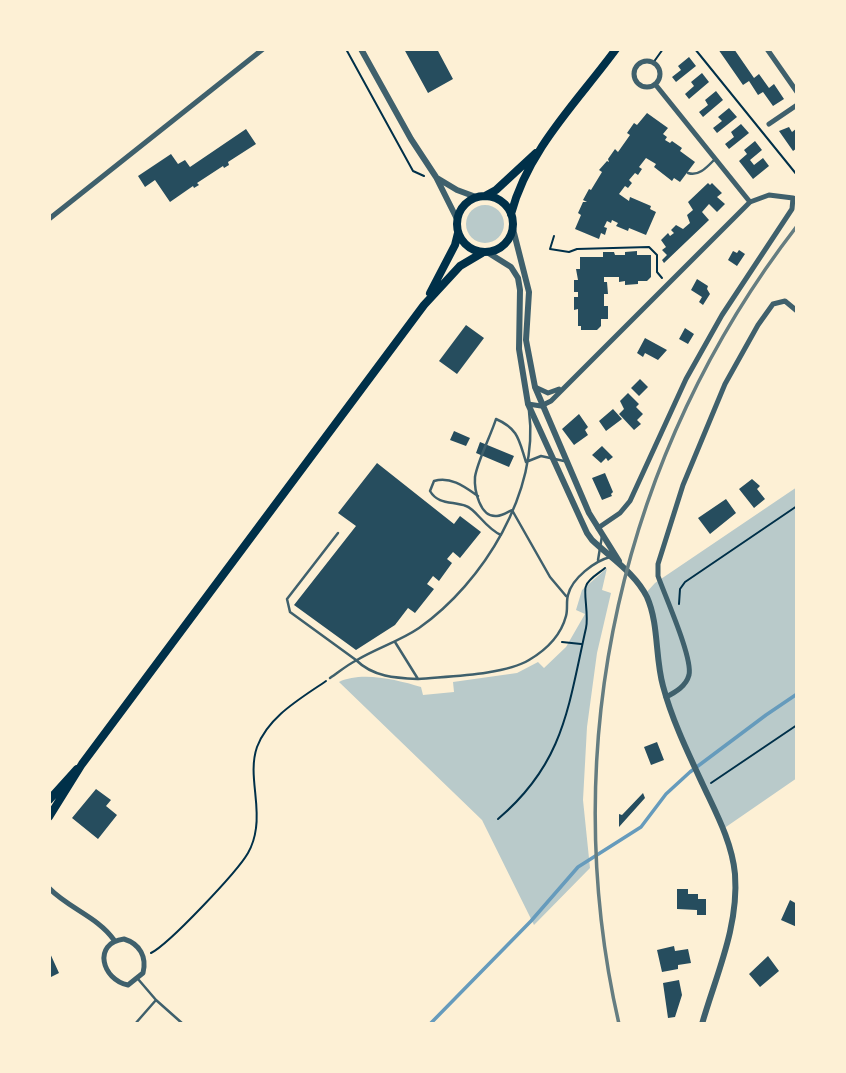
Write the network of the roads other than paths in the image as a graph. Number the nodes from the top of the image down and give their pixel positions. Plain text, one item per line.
1 (264, 49) edge
2 (361, 49) edge
3 (616, 49) edge
4 (767, 49) edge
5 (655, 84) junction
6 (797, 92) edge
7 (797, 106) edge
8 (769, 124) dead end
9 (538, 151) junction
10 (715, 159) junction
11 (688, 173) dead end
12 (432, 177) junction
13 (480, 196) junction
14 (795, 196) edge
15 (750, 202) junction
16 (512, 214) junction
17 (49, 219) edge
18 (457, 219) junction
19 (513, 229) junction
20 (458, 233) junction
21 (485, 253) junction
22 (424, 305) junction
23 (797, 311) edge
24 (535, 387) junction
25 (562, 388) junction
26 (528, 404) junction
27 (541, 406) junction
28 (552, 458) junction
29 (526, 462) junction
30 (566, 462) junction
31 (478, 496) junction
32 (512, 510) junction
33 (598, 528) junction
34 (338, 533) dead end
35 (501, 535) junction
36 (603, 536) junction
37 (599, 547) junction
38 (611, 557) junction
39 (598, 560) junction
40 (622, 566) junction
41 (567, 597) junction
42 (395, 642) junction
43 (356, 660) junction
44 (330, 678) road end
45 (418, 680) junction
46 (666, 697) junction
47 (82, 764) junction
48 (49, 800) edge
49 (49, 817) edge
50 (49, 888) edge
51 (49, 895) edge
52 (57, 896) junction
53 (114, 940) junction
54 (138, 979) junction
55 (156, 1000) junction
56 (135, 1024) edge
57 (183, 1024) edge
58 (702, 1024) edge

1 - 17 street
2 - 12 street
3 - 9 main road
4 - 6 street
5 - 5 street
5 - 10 street
7 - 8 street
9 - 13 main road
9 - 16 main road
10 - 11 lane
10 - 15 street
12 - 13 street
12 - 18 street
13 - 16 main road
13 - 18 main road
14 - 15 street
14 - 33 street
15 - 25 street
16 - 19 main road
18 - 20 main road
19 - 21 main road
19 - 24 street
20 - 21 main road
20 - 22 main road
21 - 22 main road
21 - 26 street
22 - 47 main road
23 - 46 street
24 - 25 street
24 - 27 street
25 - 27 street
26 - 27 street
26 - 28 street
26 - 29 lane
27 - 30 street
28 - 29 lane
28 - 30 lane
28 - 37 street
29 - 31 lane
29 - 32 lane
30 - 33 street
31 - 32 lane
31 - 35 lane
32 - 35 lane
32 - 41 lane
33 - 36 street
34 - 43 lane
35 - 42 lane
36 - 37 lane
36 - 40 street
37 - 38 street
37 - 39 lane
38 - 39 lane
38 - 40 street
39 - 41 lane
40 - 46 street
41 - 45 lane
42 - 43 lane
42 - 45 lane
43 - 44 lane
43 - 45 lane
46 - 58 street
47 - 48 main road
47 - 49 main road
50 - 52 street
51 - 52 street
52 - 53 street
53 - 54 street
53 - 54 street
54 - 55 lane
55 - 56 lane
55 - 57 lane

